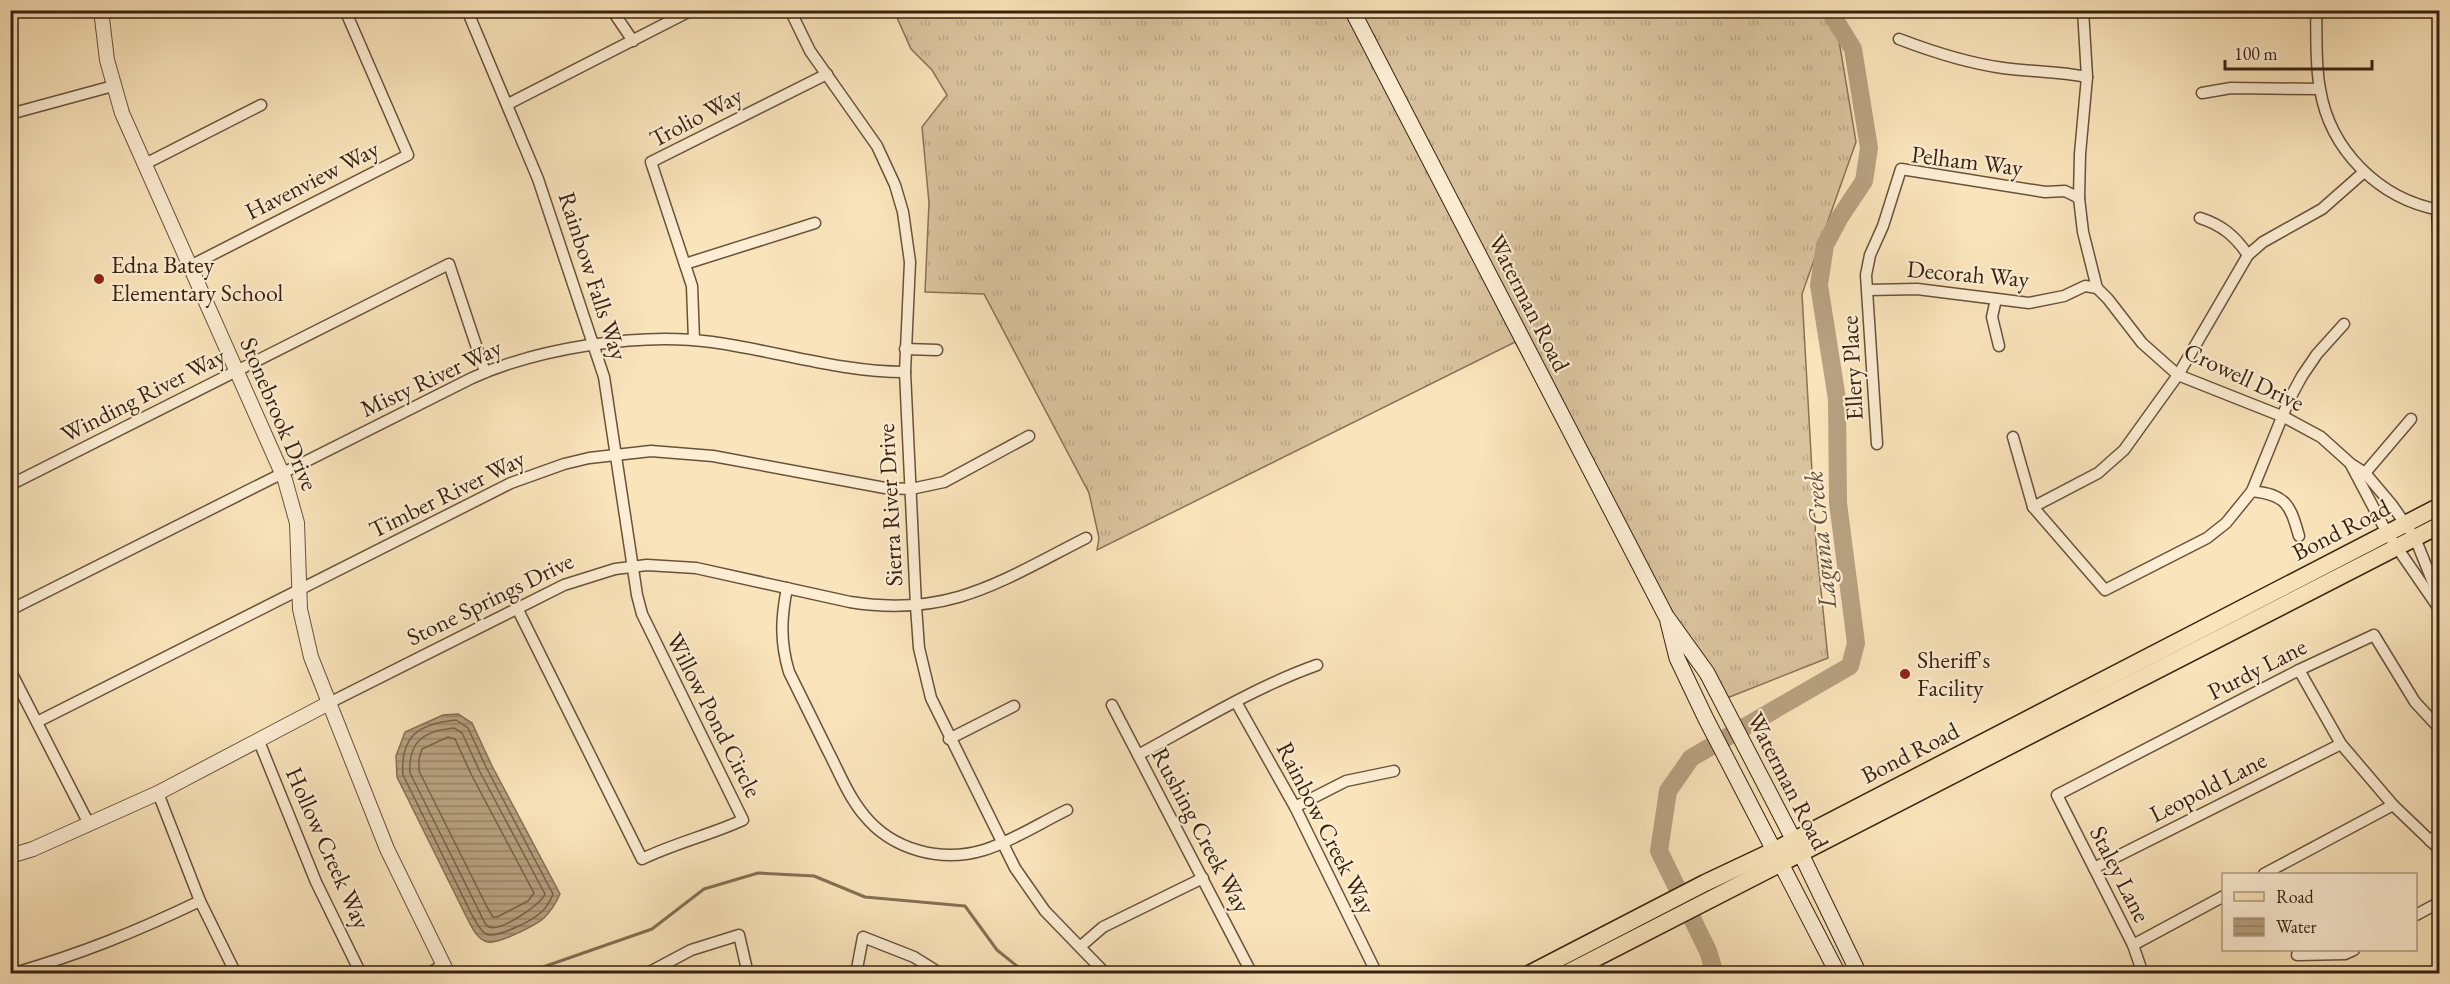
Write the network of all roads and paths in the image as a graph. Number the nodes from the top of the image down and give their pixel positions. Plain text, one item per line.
1 (100, 10) edge
2 (345, 10) edge
3 (467, 10) edge
4 (612, 10) edge
5 (692, 10) edge
6 (790, 10) edge
7 (1353, 10) edge
8 (2083, 10) edge
9 (2316, 10) edge
10 (1899, 39) dead end
11 (633, 41) junction
12 (826, 74) junction
13 (2087, 77) junction
14 (113, 86) junction
15 (2319, 89) junction
16 (2202, 93) dead end
17 (508, 104) junction
18 (261, 105) dead end
19 (10, 114) edge
20 (145, 164) junction
21 (2364, 172) junction
22 (2079, 198) junction
23 (2438, 210) edge
24 (2200, 218) dead end
25 (815, 222) dead end
26 (2248, 255) junction
27 (685, 264) junction
28 (2439, 264) edge
29 (190, 266) junction
30 (2097, 288) junction
31 (1868, 290) junction
32 (1996, 299) junction
33 (2344, 324) dead end
34 (694, 340) junction
35 (594, 345) junction
36 (1999, 346) dead end
37 (905, 349) junction
38 (937, 350) dead end
39 (237, 371) junction
40 (485, 372) junction
41 (905, 372) junction
42 (2178, 375) junction
43 (2284, 417) junction
44 (2411, 419) dead end
45 (1029, 436) dead end
46 (2013, 437) dead end
47 (1877, 444) dead end
48 (617, 454) junction
49 (2351, 464) junction
50 (283, 473) junction
51 (2365, 473) junction
52 (10, 485) edge
53 (911, 489) junction
54 (2252, 491) junction
55 (2439, 506) edge
56 (2033, 507) junction
57 (2439, 525) edge
58 (2410, 531) junction
59 (2299, 536) dead end
60 (1086, 538) dead end
61 (2391, 540) junction
62 (633, 567) junction
63 (787, 588) junction
64 (299, 590) junction
65 (2439, 600) edge
66 (916, 606) junction
67 (517, 608) junction
68 (10, 610) edge
69 (2439, 610) edge
70 (1666, 616) junction
71 (1317, 665) dead end
72 (10, 670) edge
73 (2299, 670) junction
74 (1236, 702) junction
75 (329, 703) junction
76 (1112, 705) dead end
77 (1014, 706) dead end
78 (37, 722) junction
79 (2439, 729) edge
80 (258, 739) junction
81 (950, 739) junction
82 (2341, 744) junction
83 (1138, 755) junction
84 (1394, 771) dead end
85 (158, 793) junction
86 (2057, 795) joint
87 (2393, 805) junction
88 (1295, 807) junction
89 (1067, 810) dead end
90 (88, 824) junction
91 (2439, 832) edge
92 (2430, 841) junction
93 (1001, 843) junction
94 (1798, 847) junction
95 (2439, 850) edge
96 (10, 856) edge
97 (1779, 857) junction
98 (2094, 868) junction
99 (2266, 873) edge
100 (1203, 878) junction
101 (2222, 897) edge
102 (200, 901) junction
103 (2439, 902) edge
104 (2417, 914) edge
105 (2133, 945) junction
106 (1081, 946) junction
107 (2352, 951) edge
108 (2297, 955) dead end
109 (446, 969) edge
110 (1372, 972) edge
111 (11, 974) edge
112 (236, 974) edge
113 (362, 974) edge
114 (427, 974) edge
115 (646, 974) edge
116 (747, 974) edge
117 (856, 974) edge
118 (941, 974) edge
119 (1106, 974) edge
120 (1252, 974) edge
121 (1529, 974) edge
122 (1565, 974) edge
123 (1838, 974) edge
124 (1859, 974) edge
125 (2143, 974) edge

1 - 14 street, Stonebrook Drive
2 - 29 street, Havenview Way
3 - 17 street, Rainbow Falls Way
4 - 11 street
5 - 11 street
6 - 12 street, Sierra River Drive
7 - 70 main road, Waterman Road
8 - 13 street, Crowell Drive
9 - 15 street
10 - 13 street
11 - 17 street
12 - 27 street, Trolio Way
12 - 37 street, Sierra River Drive
13 - 22 street, Crowell Drive
14 - 19 street
14 - 20 street, Stonebrook Drive
15 - 16 street
15 - 21 street
17 - 35 street, Rainbow Falls Way
18 - 20 street
20 - 29 street, Stonebrook Drive
21 - 23 street
21 - 26 street
22 - 30 street, Crowell Drive
22 - 31 street, Pelham Way
23 - 28 street
24 - 26 street
25 - 27 street
26 - 42 street
27 - 34 street, Trolio Way
29 - 39 street, Stonebrook Drive
30 - 32 street, Decorah Way
30 - 42 street, Crowell Drive
31 - 32 street, Decorah Way
31 - 47 street, Ellery Place
32 - 36 street
33 - 43 street
34 - 35 street, Misty River Way
34 - 41 street, Misty River Way
35 - 40 street, Misty River Way
35 - 48 street, Rainbow Falls Way
37 - 38 street
37 - 41 street, Sierra River Drive
39 - 40 street, Winding River Way
39 - 50 street, Stonebrook Drive
39 - 52 street, Winding River Way
40 - 50 street, Misty River Way
41 - 53 street, Sierra River Drive
42 - 43 street, Crowell Drive
42 - 56 street
43 - 49 street, Crowell Drive
43 - 54 street
44 - 51 street
45 - 53 street, Timber River Way
46 - 56 street
48 - 53 street, Timber River Way
48 - 62 street, Rainbow Falls Way
48 - 64 street, Timber River Way
49 - 51 street, Crowell Drive
49 - 61 street, Crowell Drive
50 - 64 street, Stonebrook Drive
50 - 68 street, Misty River Way
51 - 58 street, Crowell Drive
53 - 66 street, Sierra River Drive
54 - 56 street
54 - 59 street
55 - 58 main road, Bond Road
57 - 58 main road, Bond Road
58 - 61 main road, Bond Road
58 - 65 street, Crowell Drive
60 - 66 street, Stone Springs Drive
61 - 69 street, Crowell Drive
61 - 94 main road, Bond Road
62 - 63 street, Stone Springs Drive
62 - 67 street, Stone Springs Drive
62 - 67 street, Willow Pond Circle
63 - 66 street, Stone Springs Drive
63 - 93 street
64 - 75 street, Stonebrook Drive
64 - 78 street, Timber River Way
66 - 81 street, Sierra River Drive
67 - 75 street, Stone Springs Drive
70 - 94 main road, Waterman Road
70 - 97 main road, Waterman Road
71 - 74 street
72 - 78 street
73 - 79 street, Purdy Lane
73 - 82 street
73 - 86 street, Purdy Lane
74 - 83 street
74 - 88 street, Rainbow Creek Way
75 - 80 street, Stone Springs Drive
75 - 109 street, Stonebrook Drive
76 - 83 street, Rushing Creek Way
77 - 81 street
78 - 90 street
80 - 85 street, Stone Springs Drive
80 - 113 street, Hollow Creek Way
81 - 93 street, Sierra River Drive
82 - 87 street
82 - 98 street, Leopold Lane
83 - 100 street, Rushing Creek Way
84 - 88 street
85 - 90 street, Stone Springs Drive
85 - 102 street
86 - 98 street, Staley Lane
87 - 92 street
87 - 99 street
88 - 110 street, Rainbow Creek Way
89 - 93 street
90 - 96 street, Stone Springs Drive
91 - 92 street
92 - 95 street
93 - 106 street, Sierra River Drive
94 - 97 main road, Bond Road
94 - 124 main road, Waterman Road
97 - 121 main road, Bond Road
97 - 122 main road, Bond Road
97 - 123 main road, Waterman Road
98 - 105 street, Staley Lane
100 - 106 street
100 - 120 street, Rushing Creek Way
101 - 105 street
102 - 111 street
102 - 112 street
103 - 104 street
105 - 125 street, Staley Lane
106 - 119 street, Sierra River Drive
107 - 108 street
109 - 114 street
115 - 116 street
117 - 118 street

